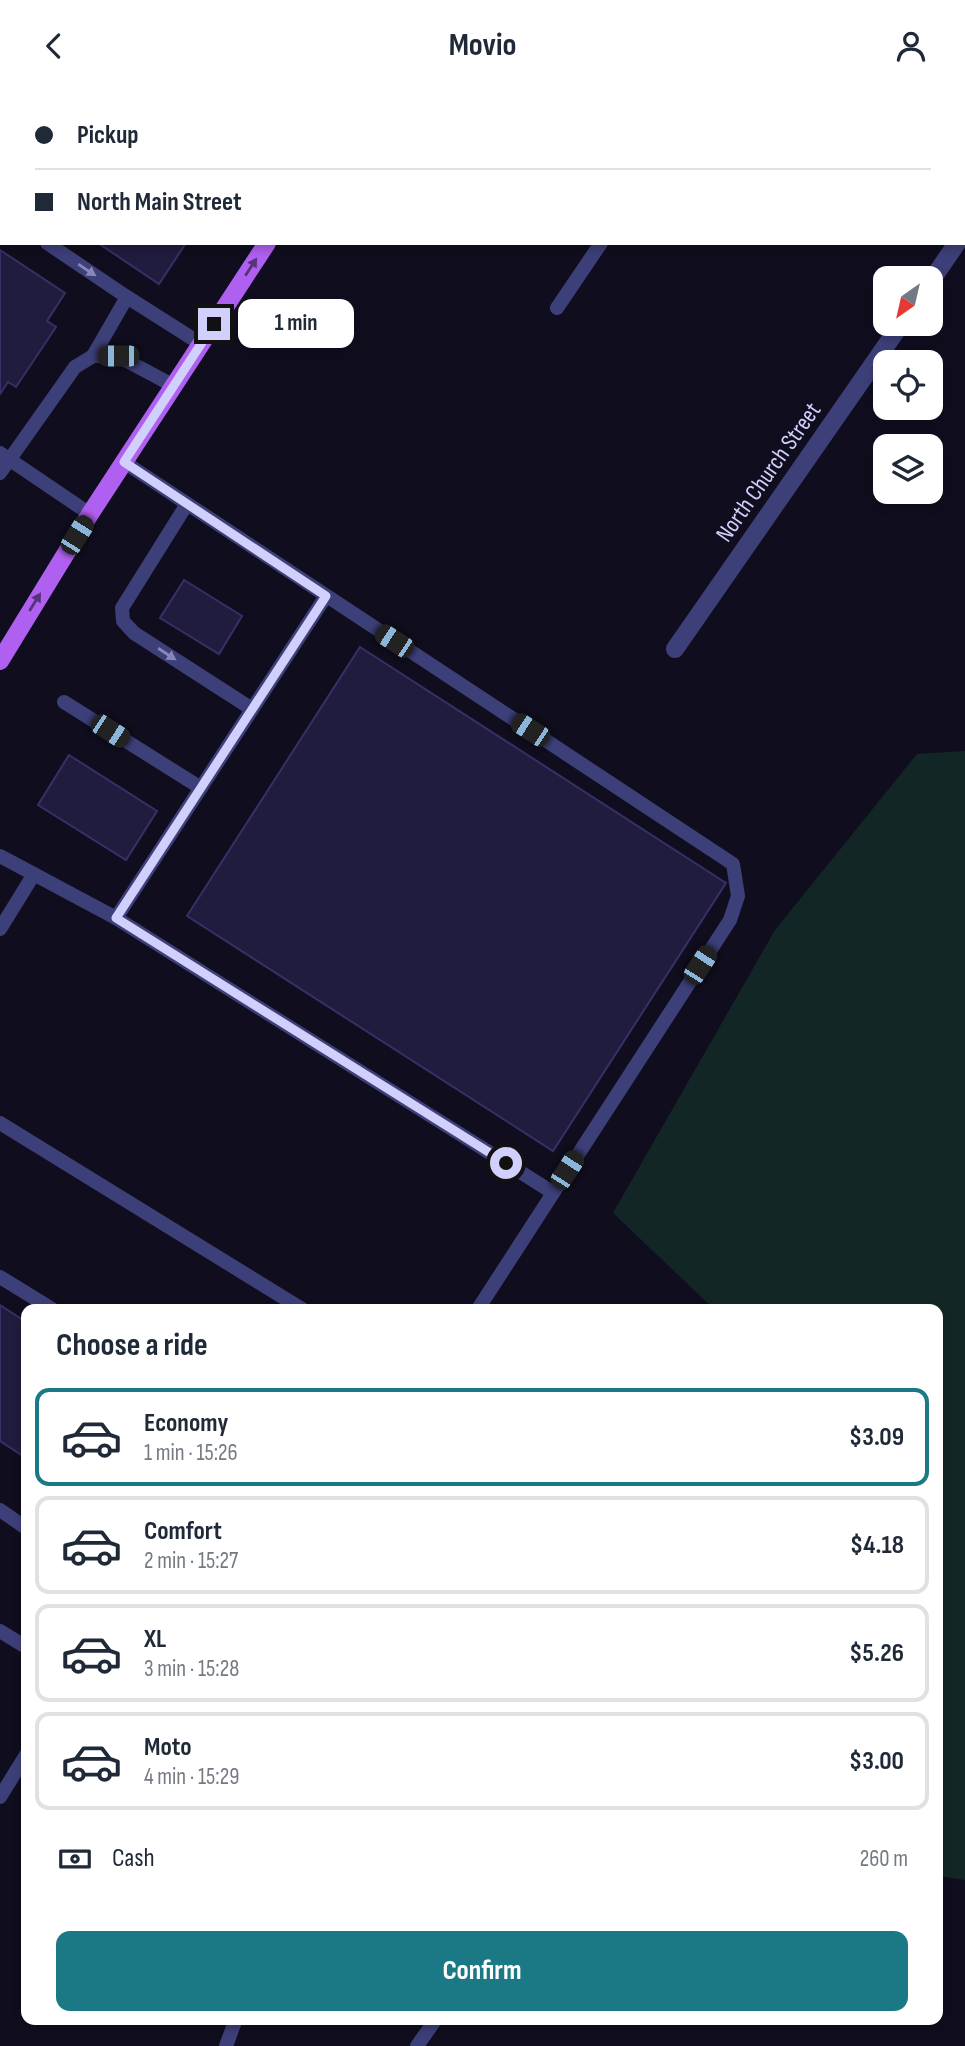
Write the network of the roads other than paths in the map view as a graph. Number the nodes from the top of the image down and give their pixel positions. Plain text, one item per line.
1 (50, 245) edge
2 (266, 245) edge
3 (600, 245) edge
4 (956, 245) edge
5 (941, 266) edge
6 (127, 297) junction
7 (557, 308) dead end
8 (893, 336) edge
9 (201, 344) junction
10 (93, 356) junction
11 (174, 386) junction
12 (4, 456) edge
13 (124, 462) junction
14 (0, 473) edge
15 (187, 504) junction
16 (90, 514) junction
17 (326, 596) junction
18 (675, 649) dead end
19 (0, 661) edge
20 (64, 702) dead end
21 (252, 709) junction
22 (201, 788) junction
23 (0, 856) edge
24 (34, 874) junction
25 (116, 918) junction
26 (0, 929) edge
27 (0, 1123) edge
28 (552, 1192) junction
29 (0, 1277) edge
30 (44, 1304) edge
31 (294, 1304) edge
32 (481, 1304) edge
33 (0, 1510) edge
34 (21, 1525) edge
35 (0, 1631) edge
36 (21, 1644) edge
37 (21, 1763) edge
38 (0, 1797) edge
39 (234, 2025) edge
40 (432, 2025) edge
41 (226, 2046) edge
42 (417, 2046) edge

1 -> 6 lane
9 -> 2 main road
3 - 7 lane
4 - 5 street
6 - 9 lane
6 - 10 lane
8 - 18 street, North Church Street
9 - 11 main road
10 - 11 lane
10 - 12 lane
11 - 13 main road
12 - 14 lane
12 - 16 lane
13 - 15 lane
13 - 16 main road
15 - 17 lane
15 -> 21 lane
19 -> 16 main road
17 - 21 lane
17 - 28 lane
20 - 22 lane
21 - 22 lane
22 - 25 lane
23 - 24 lane
24 - 25 lane
24 - 26 lane
25 - 28 lane
27 - 31 lane
28 - 32 lane
29 - 30 lane
33 - 34 lane
35 - 36 lane
37 - 38 lane
39 - 41 lane
40 - 42 lane

